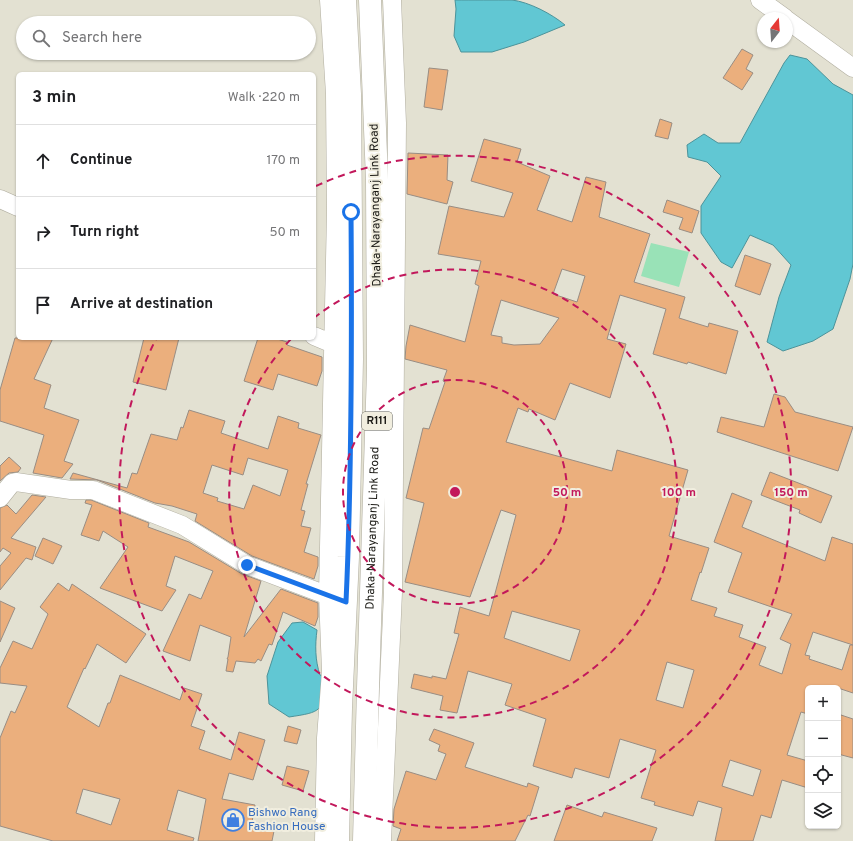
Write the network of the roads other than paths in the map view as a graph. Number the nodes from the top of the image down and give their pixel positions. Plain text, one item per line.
1 (329, 0) edge
2 (345, 0) edge
3 (370, 0) edge
4 (392, 0) edge
5 (760, 0) edge
6 (776, 12) edge
7 (793, 24) edge
8 (853, 68) edge
9 (0, 199) edge
10 (16, 206) edge
11 (316, 337) edge
12 (333, 344) junction
13 (0, 498) edge
14 (337, 599) junction
15 (324, 841) edge
16 (338, 841) edge
17 (364, 841) edge
18 (382, 841) edge

1 - 12 street
2 - 14 main road, Dhaka-Narayanganj Link Road / R111
3 - 17 main road, Dhaka-Narayanganj Link Road / R111
4 - 18 street
5 - 6 street
7 - 8 street
9 - 10 street
11 - 12 street
12 - 14 street
13 - 14 street
14 - 15 street
14 - 16 main road, Dhaka-Narayanganj Link Road / R111

